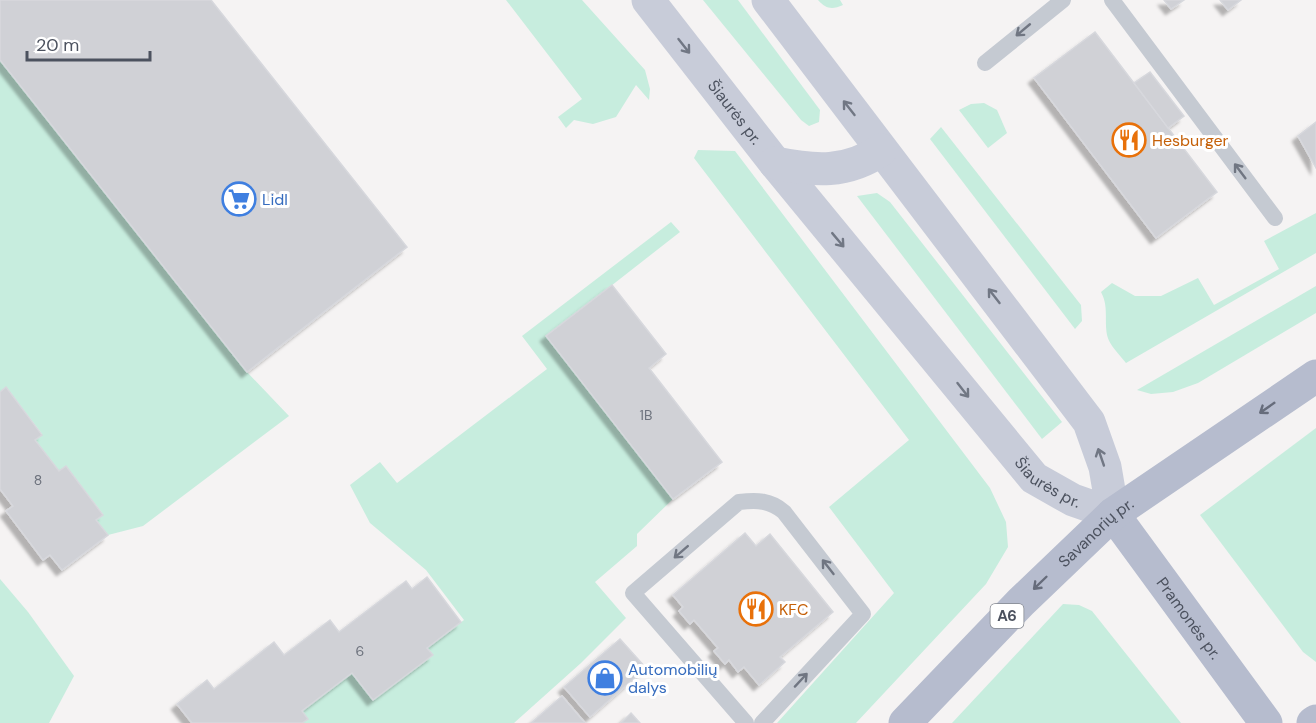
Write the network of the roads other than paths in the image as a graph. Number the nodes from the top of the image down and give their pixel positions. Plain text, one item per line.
1 (648, 0) edge
2 (768, 0) edge
3 (1063, 0) edge
4 (1112, 0) edge
5 (985, 63) dead end
6 (881, 150) junction
7 (775, 163) junction
8 (1275, 218) dead end
9 (1316, 376) edge
10 (1113, 514) junction
11 (746, 723) edge
12 (762, 723) edge
13 (905, 723) edge
14 (1266, 723) edge

1 -> 7 main road, Šiaurės pr.
6 -> 2 main road, Šiaurės pr.
3 -> 5 lane
8 -> 4 lane
6 - 7 main road
10 -> 6 main road, Šiaurės pr.
7 -> 10 main road, Šiaurės pr.
9 -> 10 main road, Savanorių pr. / A6
10 -> 13 main road, Savanorių pr. / A6
10 - 14 main road, Pramonės pr.
12 -> 11 lane

